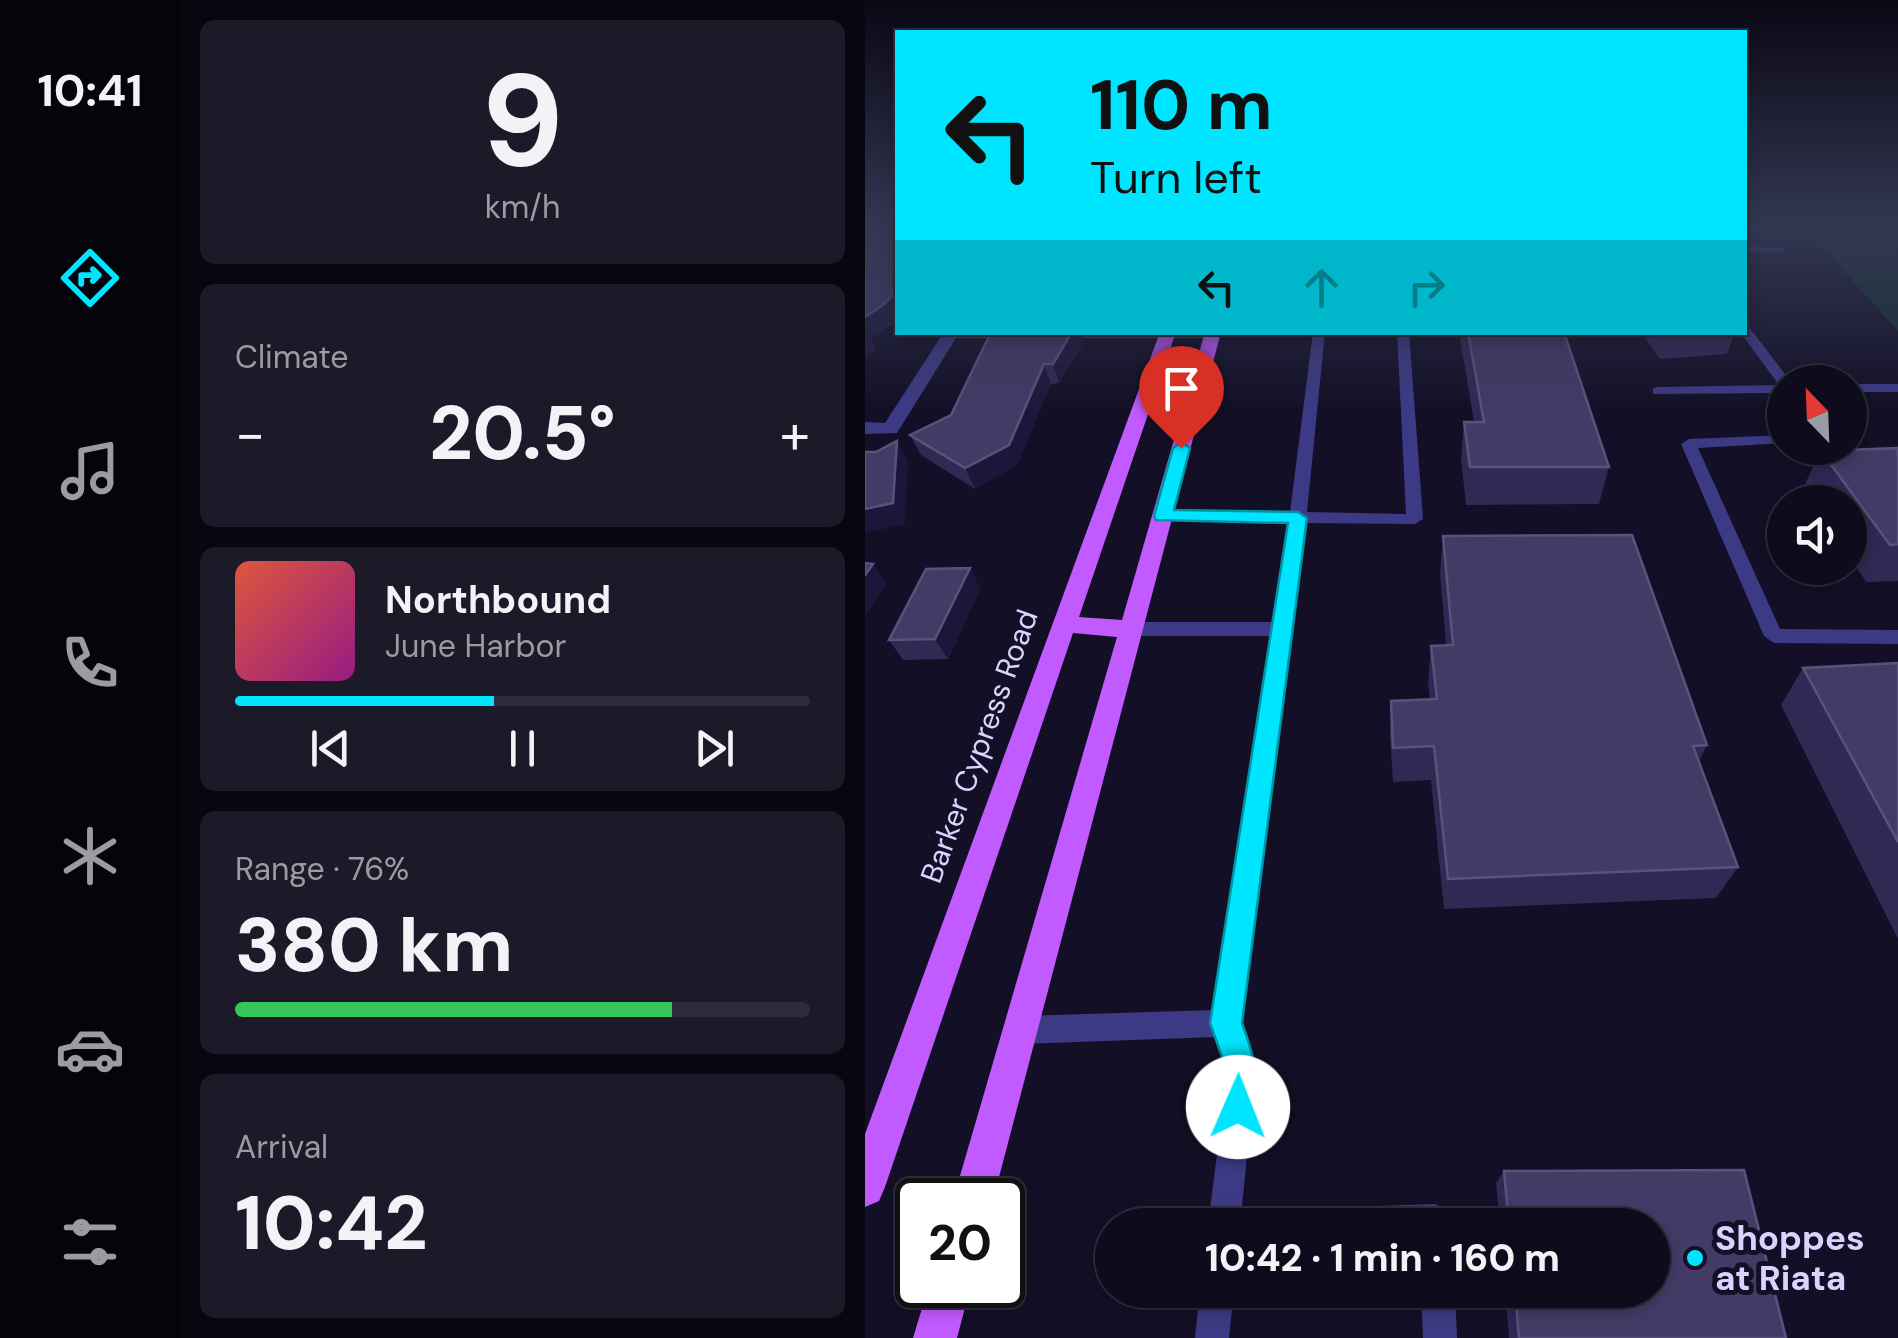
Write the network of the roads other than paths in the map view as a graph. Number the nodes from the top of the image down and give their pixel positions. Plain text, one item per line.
1 (1747, 333) edge
2 (951, 335) edge
3 (1167, 335) edge
4 (1212, 335) edge
5 (1319, 335) edge
6 (1403, 335) edge
7 (1770, 365) edge
8 (1767, 388) edge
9 (1867, 388) edge
10 (1898, 388) edge
11 (1658, 391) dead end
12 (865, 428) edge
13 (1767, 439) edge
14 (1163, 516) junction
15 (1298, 518) junction
16 (1065, 624) junction
17 (1282, 629) junction
18 (1131, 630) junction
19 (1898, 638) edge
20 (1226, 1023) junction
21 (1021, 1030) junction
22 (979, 1178) edge
23 (865, 1187) edge
24 (1226, 1208) edge
25 (943, 1308) edge
26 (1215, 1308) edge
27 (1439, 1308) edge
28 (935, 1338) edge
29 (1211, 1338) edge
30 (1441, 1338) edge

1 - 7 lane
2 - 12 street
3 - 16 main road, Barker Cypress Road
4 - 14 main road
5 - 15 lane
6 - 15 lane
8 - 11 lane
9 - 10 lane
13 - 19 lane
14 - 15 lane
14 - 18 main road
15 - 17 lane
16 - 18 main road
16 - 23 main road, Barker Cypress Road
17 - 18 lane
17 - 20 lane
18 - 21 main road
20 - 21 lane
20 - 24 lane
21 - 22 main road
25 - 28 main road
26 - 29 lane
27 - 30 lane

